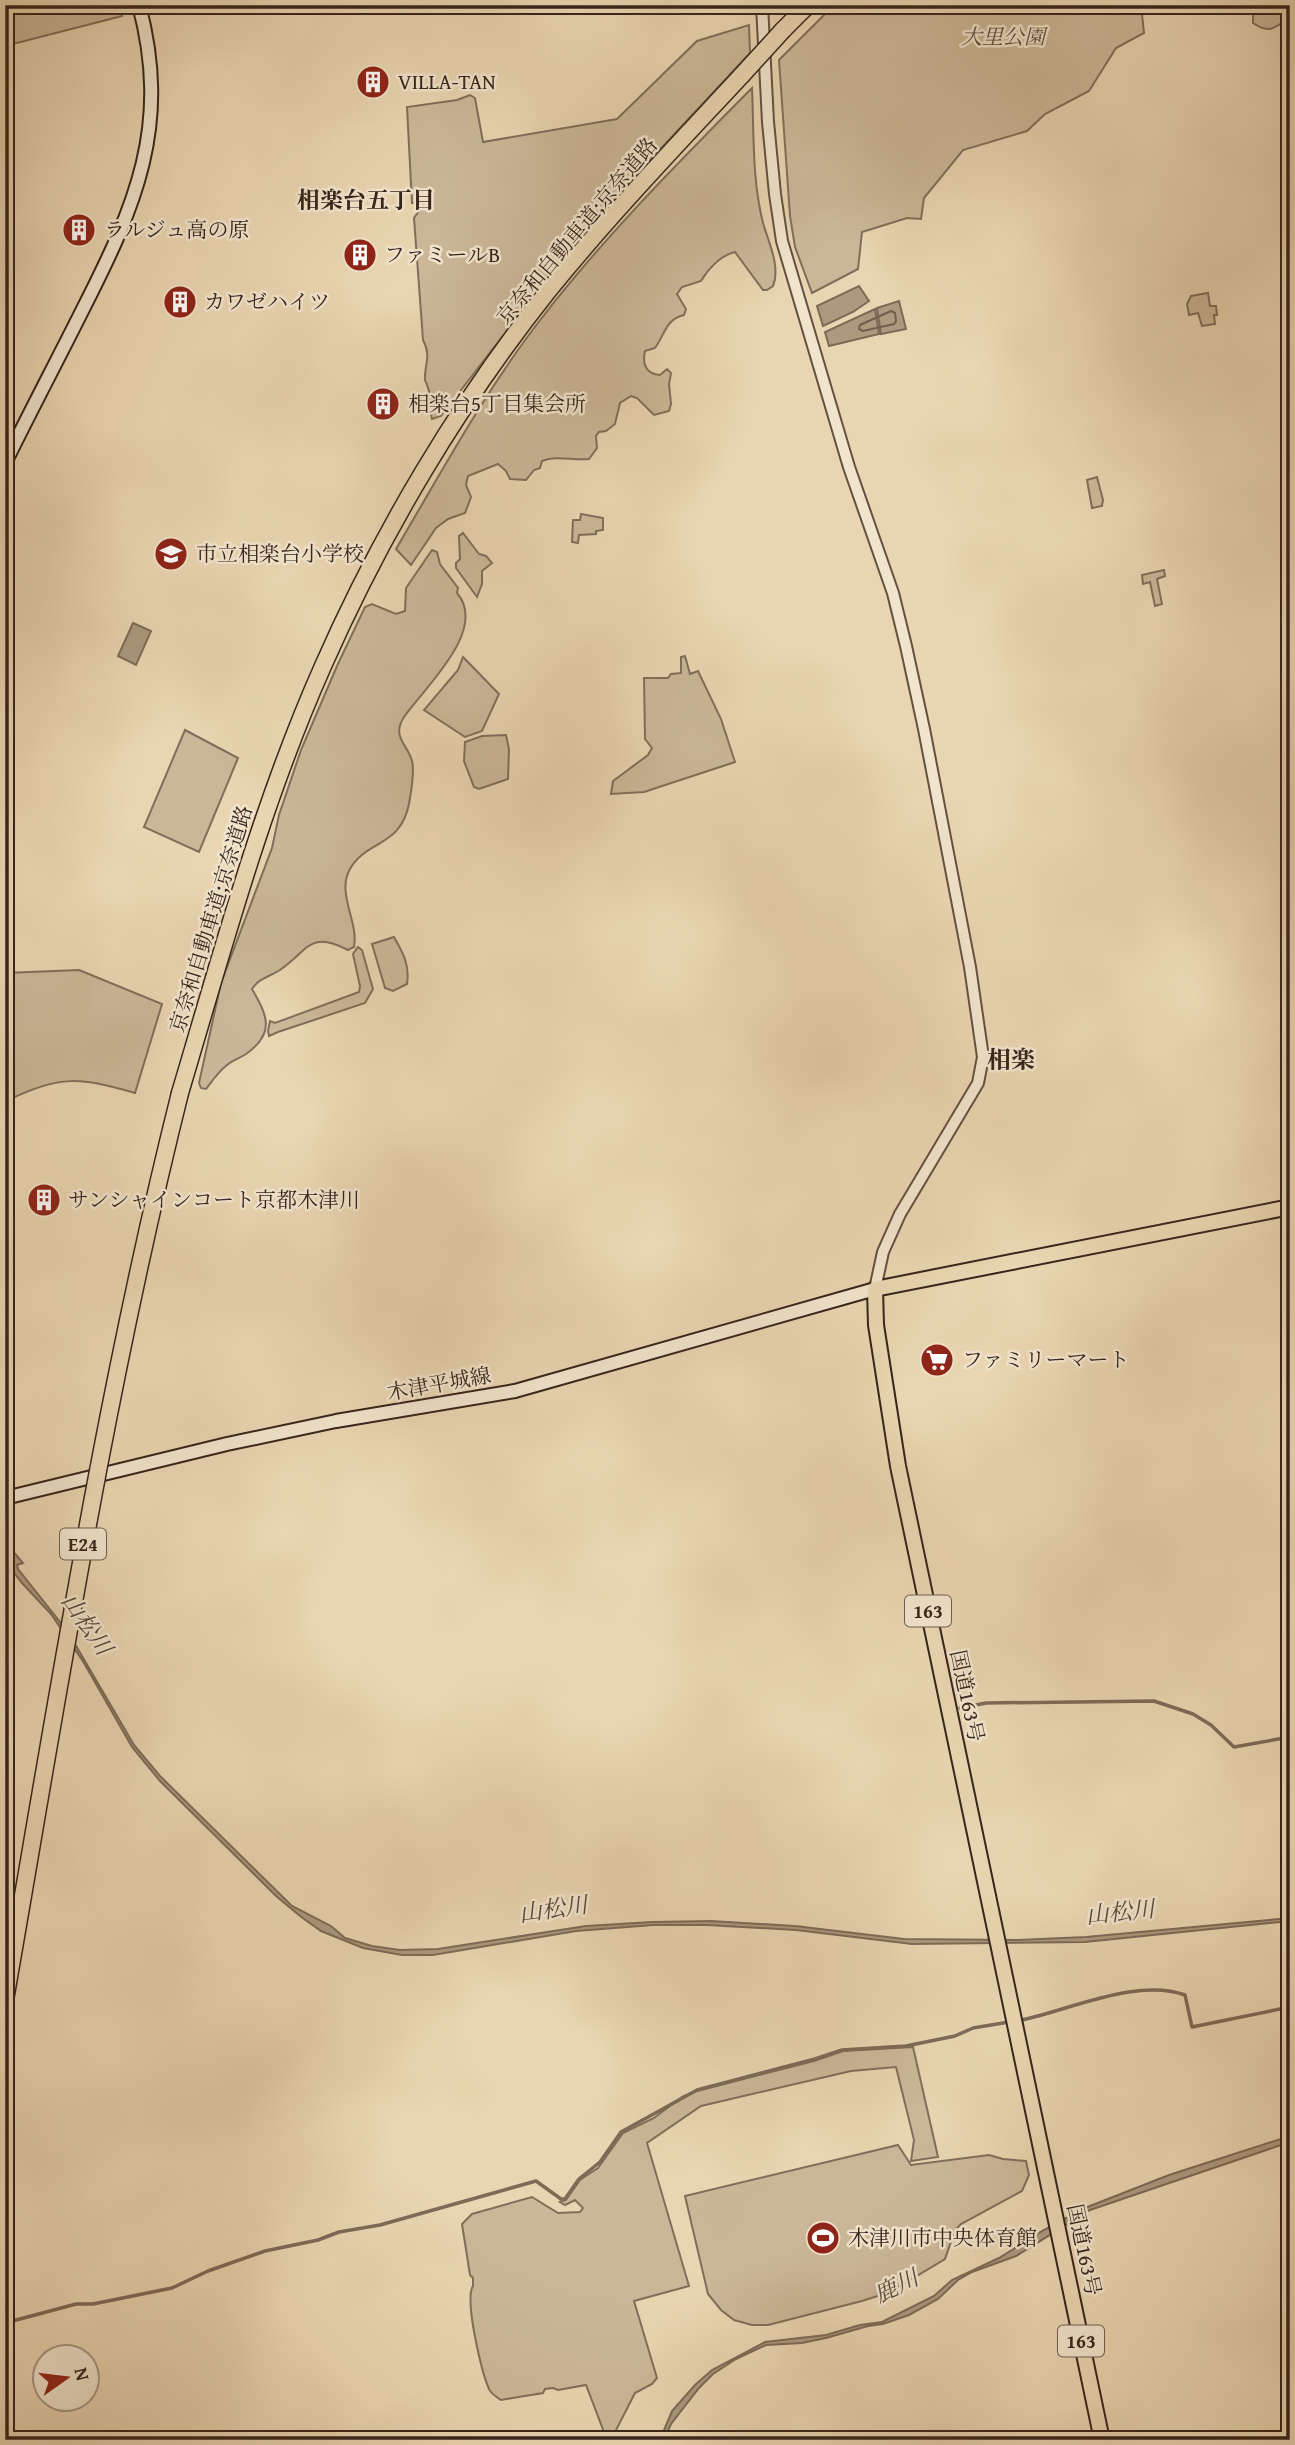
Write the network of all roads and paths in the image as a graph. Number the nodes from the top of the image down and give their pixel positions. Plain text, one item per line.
1 (139, 5) edge
2 (762, 5) edge
3 (808, 5) edge
4 (5, 463) edge
5 (1290, 1207) edge
6 (875, 1289) junction
7 (5, 1498) edge
8 (5, 2000) edge
9 (1102, 2440) edge

1 - 4 main road
2 - 6 street
3 - 8 highway, 京奈和自動車道;京奈道路 / E24, bridge
5 - 6 highway
6 - 7 main road, 木津平城線
6 - 9 highway, 国道163号 / 163

